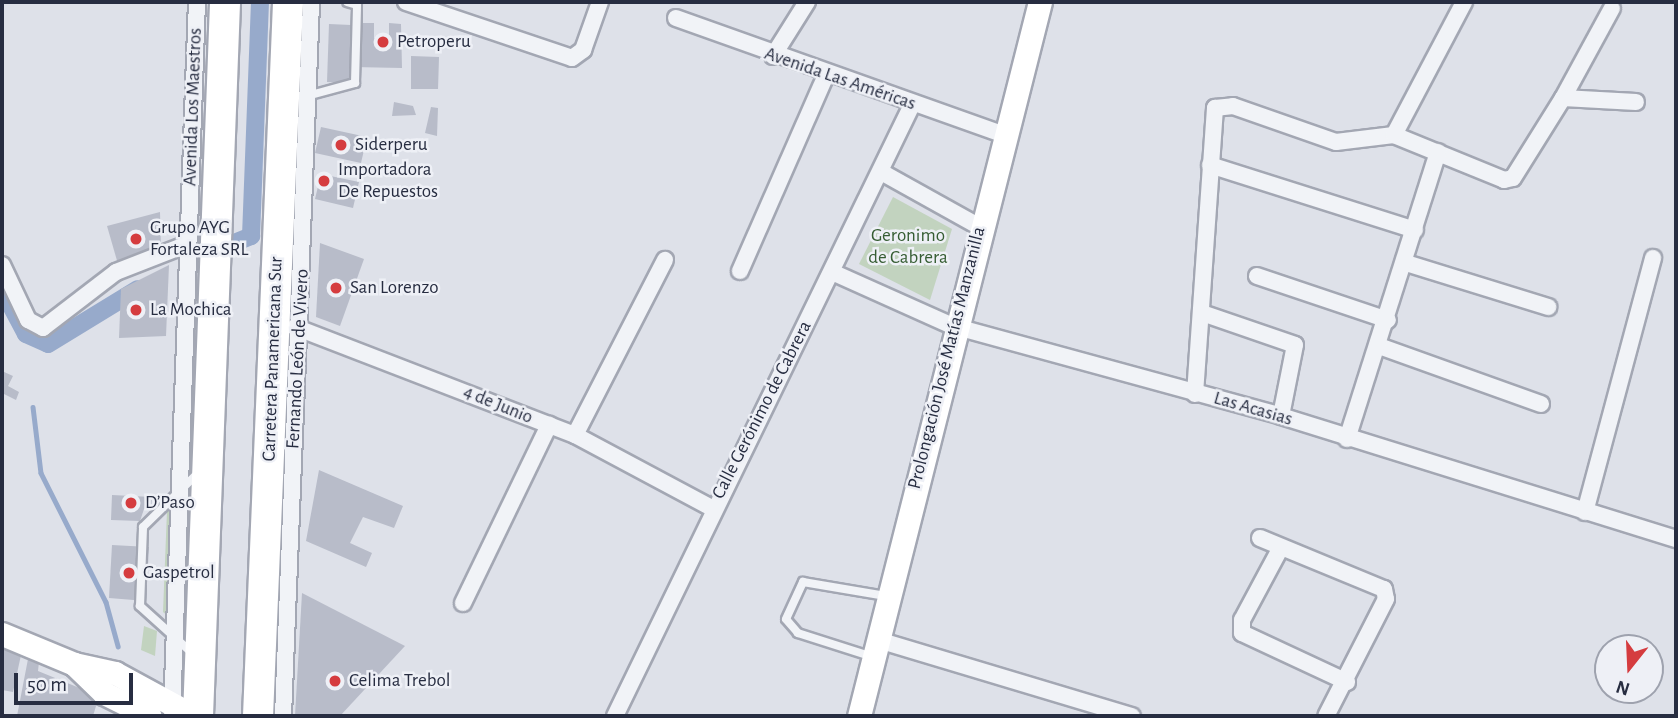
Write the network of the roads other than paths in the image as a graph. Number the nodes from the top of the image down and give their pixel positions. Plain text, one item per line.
1 (197, 2) edge
2 (225, 2) edge
3 (288, 2) edge
4 (311, 2) edge
5 (347, 2) edge
6 (406, 2) edge
7 (600, 2) edge
8 (807, 2) edge
9 (1040, 2) edge
10 (1464, 2) edge
11 (1612, 8) dead end
12 (676, 18) dead end
13 (773, 56) junction
14 (826, 75) junction
15 (307, 96) junction
16 (1563, 98) junction
17 (1636, 102) dead end
18 (912, 104) junction
19 (1005, 135) junction
20 (1394, 135) junction
21 (1438, 152) junction
22 (1210, 165) junction
23 (881, 172) junction
24 (980, 227) junction
25 (1415, 230) junction
26 (188, 244) junction
27 (1653, 258) dead end
28 (665, 260) dead end
29 (1406, 263) junction
30 (2, 265) edge
31 (740, 271) dead end
32 (832, 272) junction
33 (1258, 276) dead end
34 (1548, 307) dead end
35 (1205, 314) junction
36 (1388, 320) junction
37 (288, 325) junction
38 (953, 326) junction
39 (1379, 346) junction
40 (1195, 394) junction
41 (1541, 404) dead end
42 (1281, 416) junction
43 (549, 425) junction
44 (575, 435) junction
45 (1347, 439) junction
46 (208, 464) junction
47 (180, 491) junction
48 (712, 508) junction
49 (1585, 512) junction
50 (1260, 538) dead end
51 (1676, 539) edge
52 (1279, 551) junction
53 (888, 597) junction
54 (463, 603) dead end
55 (2, 634) edge
56 (175, 637) junction
57 (876, 648) junction
58 (201, 661) junction
59 (74, 664) junction
60 (1347, 682) junction
61 (184, 713) edge
62 (150, 716) edge
63 (258, 716) edge
64 (284, 716) edge
65 (615, 716) edge
66 (859, 716) edge
67 (1132, 716) edge
68 (1326, 716) edge

1 - 26 street, Avenida Los Maestros
2 - 46 highway
3 - 37 highway, Carretera Panamericana Sur
4 - 15 street, Fernando León de Vivero
5 - 15 lane
6 - 7 street
8 - 13 street
9 - 19 street, Prolongación José Matías Manzanilla
10 - 20 street
11 - 16 street
12 - 13 street, Avenida Las Américas
13 - 14 street, Avenida Las Américas
14 - 18 street, Avenida Las Américas
14 - 31 street
15 - 37 street, Fernando León de Vivero
16 - 17 street
16 - 21 street
18 - 19 street, Avenida Las Américas
18 - 23 street, Calle Gerónimo de Cabrera
19 - 24 street, Prolongación José Matías Manzanilla
20 - 21 street
20 - 22 street
21 - 25 street
22 - 25 street
22 - 35 street
23 - 24 street
23 - 32 street, Calle Gerónimo de Cabrera
24 - 38 street, Prolongación José Matías Manzanilla
25 - 29 street
26 - 30 street
26 - 47 street, Avenida Los Maestros
27 - 49 street
28 - 44 street
29 - 34 street
29 - 36 street
32 - 38 street, Las Acasias
32 - 48 street, Calle Gerónimo de Cabrera
33 - 36 street
35 - 40 street
35 - 42 street
36 - 39 street
37 - 43 street, 4 de Junio
37 - 63 highway, Carretera Panamericana Sur
37 - 64 street, Fernando León de Vivero
38 - 40 street, Las Acasias
38 - 53 street, Prolongación José Matías Manzanilla
39 - 41 street
39 - 45 street
40 - 42 street, Las Acasias
42 - 45 street, Las Acasias
43 - 44 street, 4 de Junio
43 - 54 street
44 - 48 street, 4 de Junio
45 - 49 street, Las Acasias
46 - 47 lane
46 - 58 highway
47 - 56 street, Avenida Los Maestros
47 - 56 lane
48 - 65 street, Calle Gerónimo de Cabrera
49 - 51 street, Las Acasias
50 - 52 street
52 - 60 street
52 - 60 street
53 - 57 street, Prolongación José Matías Manzanilla
53 - 57 lane
55 - 59 street
56 - 58 lane
56 - 61 street, Avenida Los Maestros
57 - 66 street, Prolongación José Matías Manzanilla
57 - 67 street
58 - 61 highway
59 - 61 street
59 - 62 street
60 - 68 street

